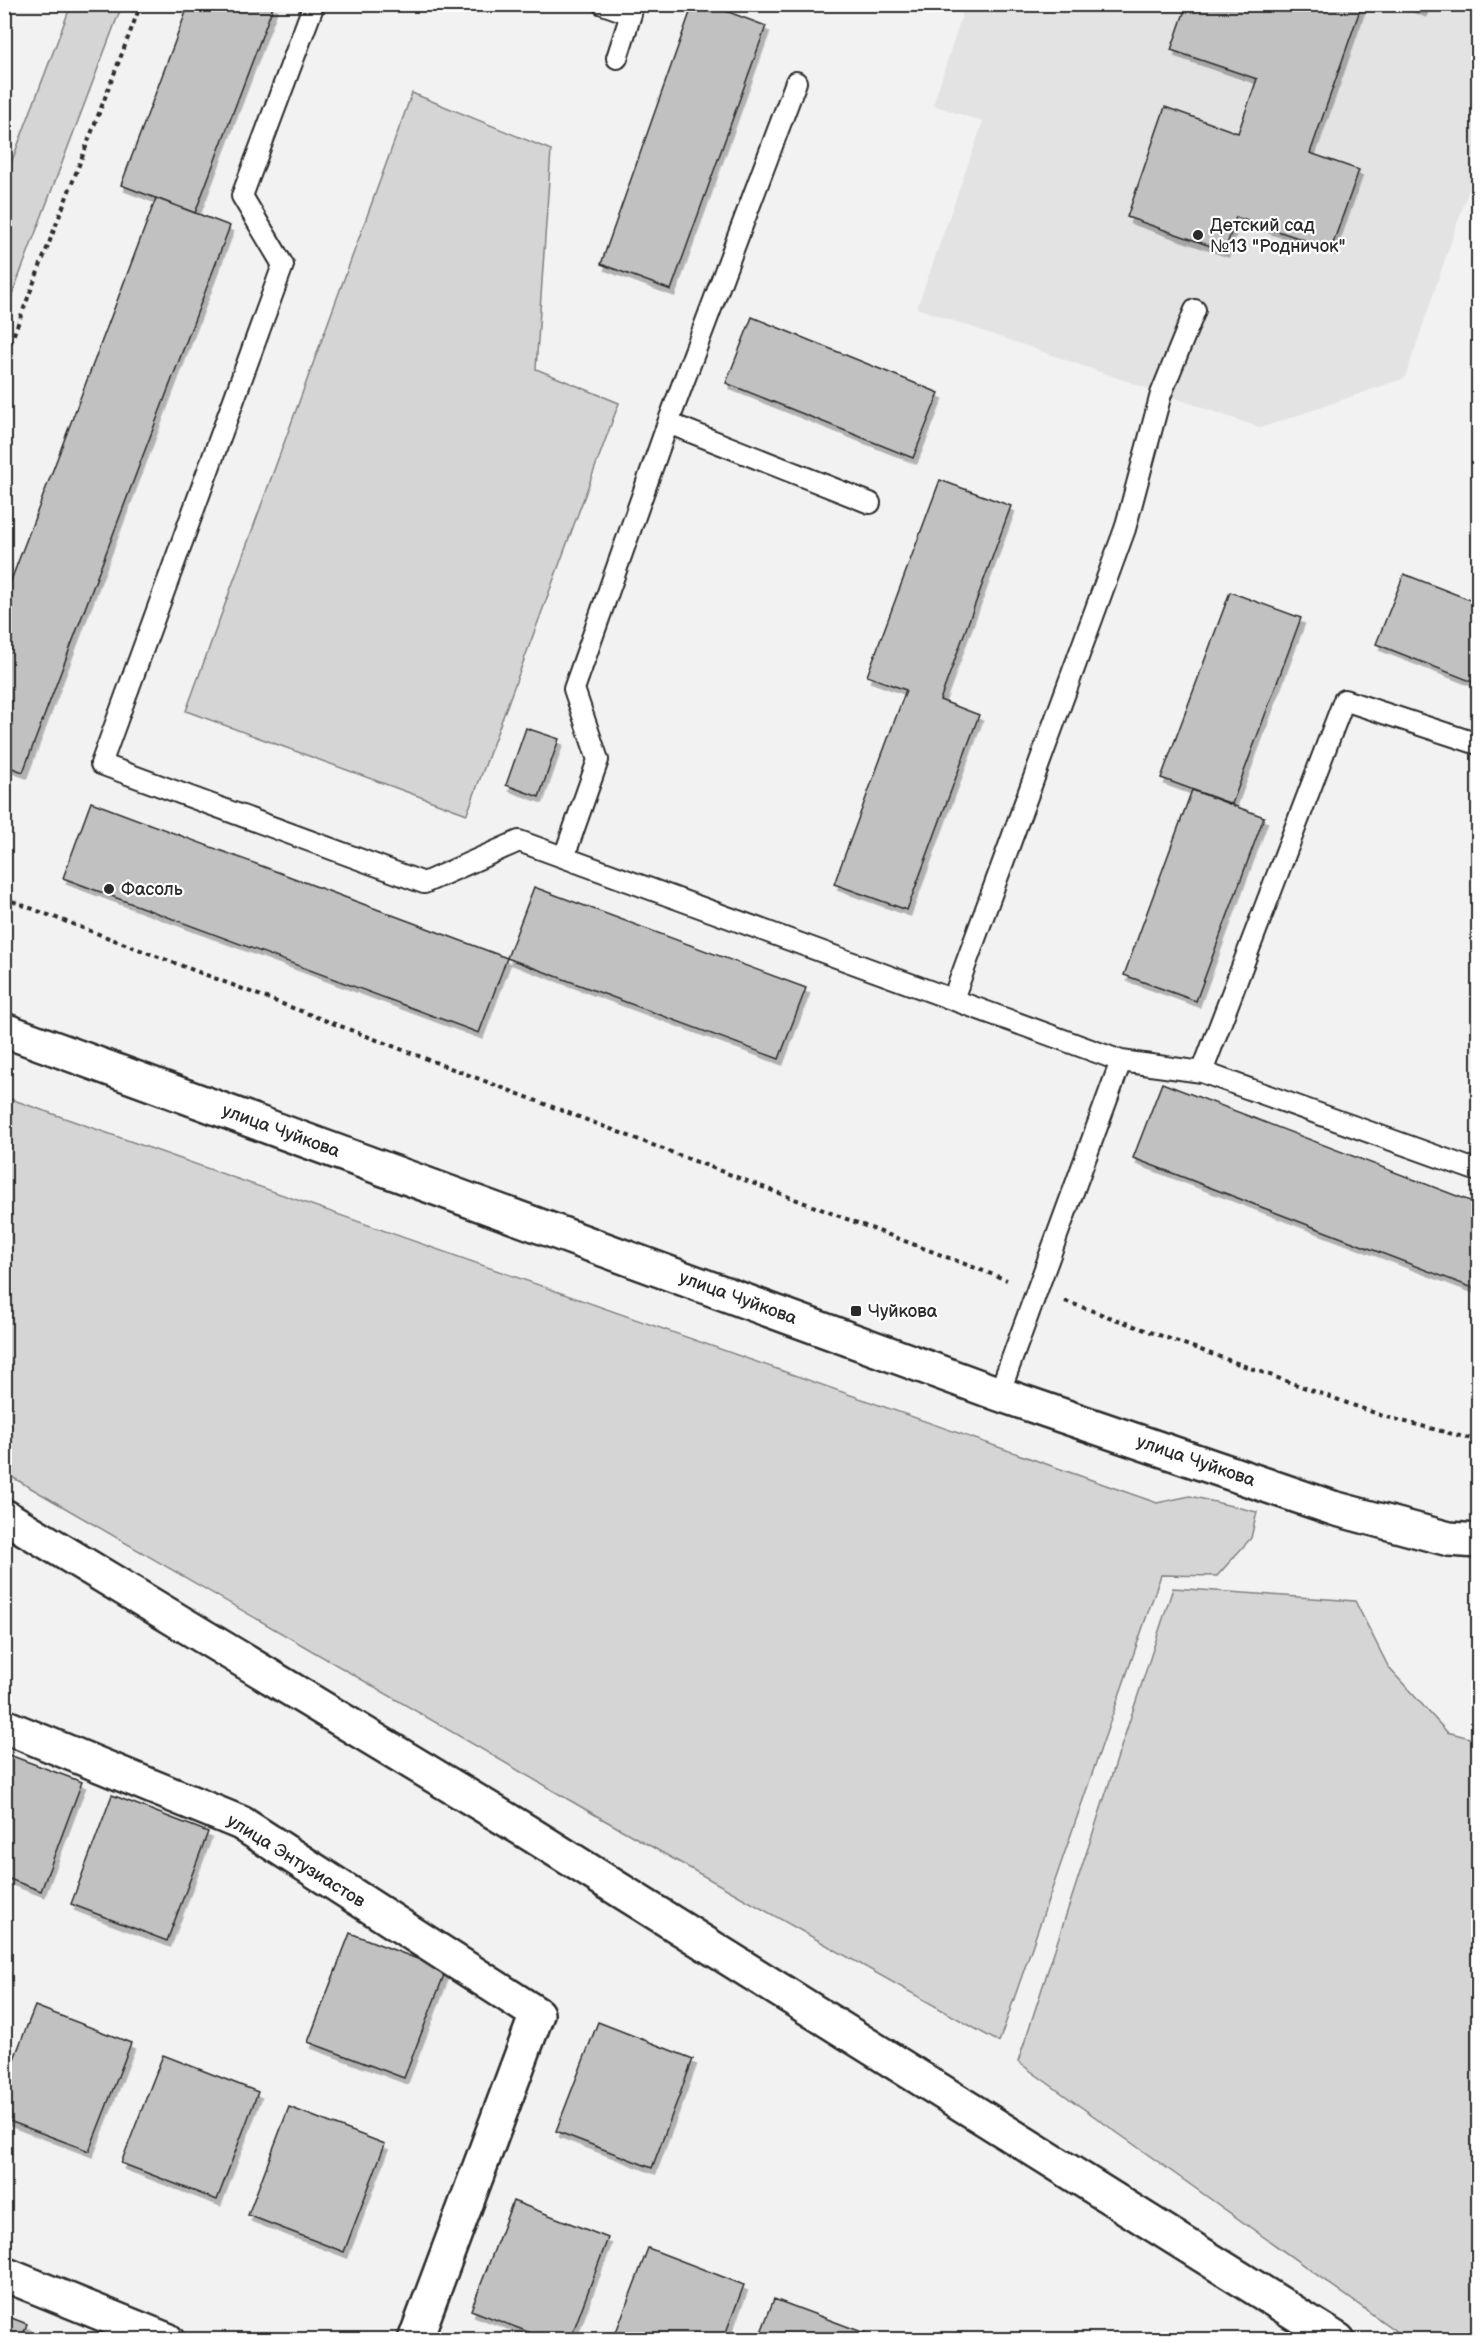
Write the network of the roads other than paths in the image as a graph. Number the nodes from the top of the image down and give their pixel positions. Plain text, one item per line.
1 (314, 4) edge
2 (603, 4) edge
3 (617, 58) dead end
4 (796, 82) dead end
5 (1195, 310) dead end
6 (668, 423) junction
7 (870, 503) dead end
8 (1479, 744) edge
9 (564, 857) junction
10 (953, 999) junction
11 (4, 1030) edge
12 (1121, 1061) junction
13 (1202, 1072) junction
14 (1479, 1171) edge
15 (999, 1394) junction
16 (4, 1516) edge
17 (1479, 1541) edge
18 (4, 1726) edge
19 (4, 2274) edge
20 (167, 2340) edge
21 (415, 2340) edge
22 (1338, 2340) edge

1 - 9 lane
2 - 3 lane
4 - 6 lane
5 - 10 lane
6 - 7 lane
6 - 9 lane
8 - 13 lane
9 - 10 lane
10 - 12 lane
11 - 15 street, улица Чуйкова
12 - 13 lane
12 - 15 lane
13 - 14 lane
15 - 17 street, улица Чуйкова
16 - 22 street
18 - 21 street, улица Энтузиастов
19 - 20 street

